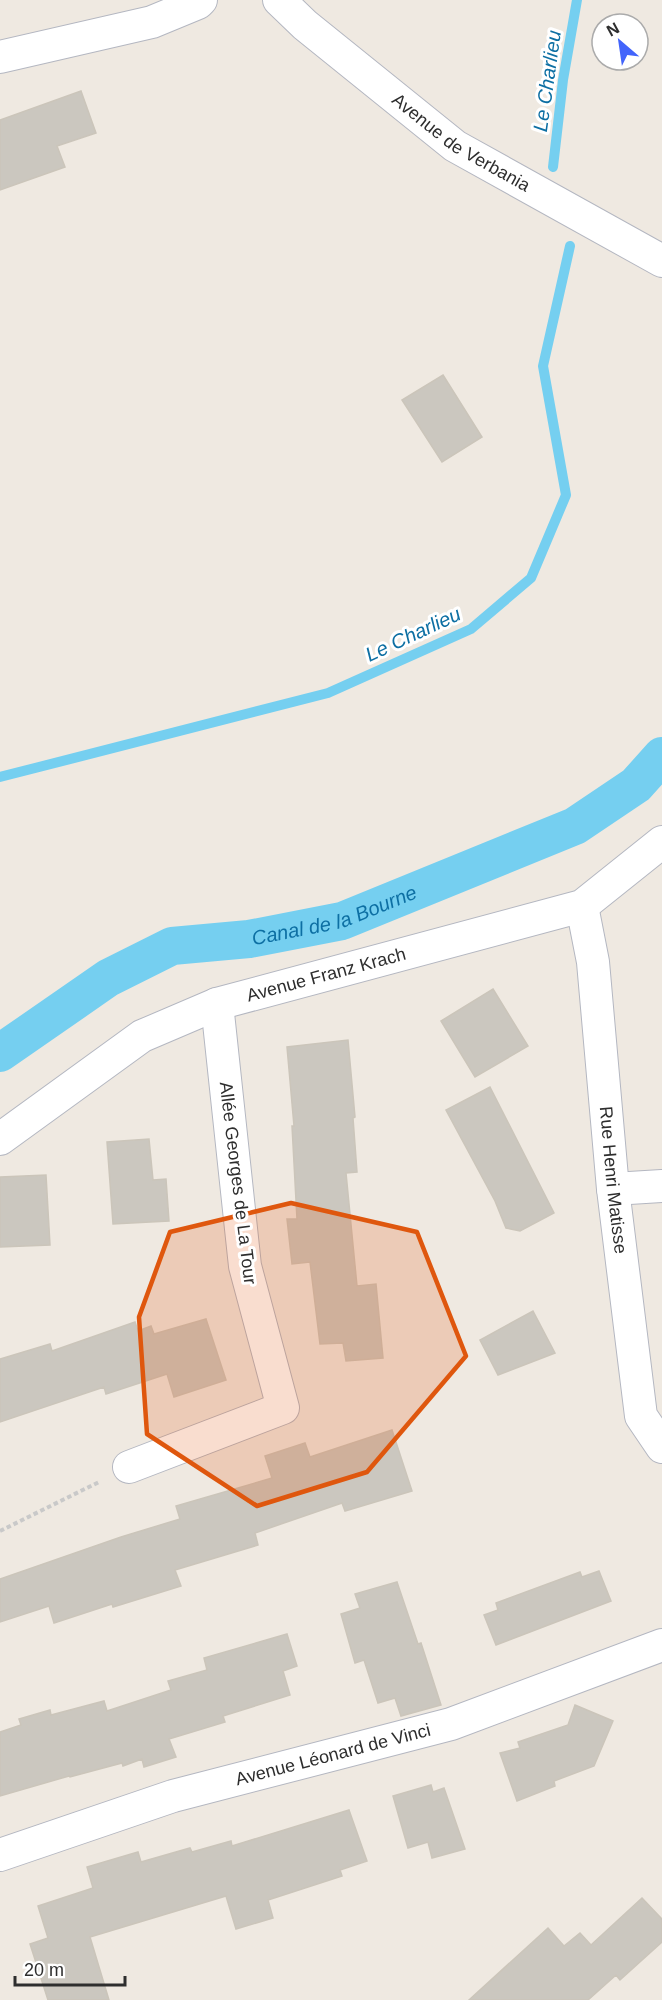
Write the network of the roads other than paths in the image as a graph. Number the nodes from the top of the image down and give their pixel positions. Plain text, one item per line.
1 (201, 0) edge
2 (279, 0) edge
3 (0, 57) edge
4 (662, 261) edge
5 (662, 842) edge
6 (582, 906) junction
7 (217, 1004) junction
8 (1, 1137) edge
9 (662, 1186) edge
10 (613, 1189) junction
11 (662, 1447) edge
12 (129, 1467) road end
13 (662, 1645) edge
14 (0, 1855) edge

1 - 3 street
2 - 4 street, Avenue de Verbania
5 - 6 street, Avenue Franz Krach
6 - 7 street, Avenue Franz Krach
6 - 10 street, Rue Henri Matisse
7 - 8 street, Avenue Franz Krach
7 - 12 street, Allée Georges de La Tour
9 - 10 street
10 - 11 street, Rue Henri Matisse
13 - 14 street, Avenue Léonard de Vinci

